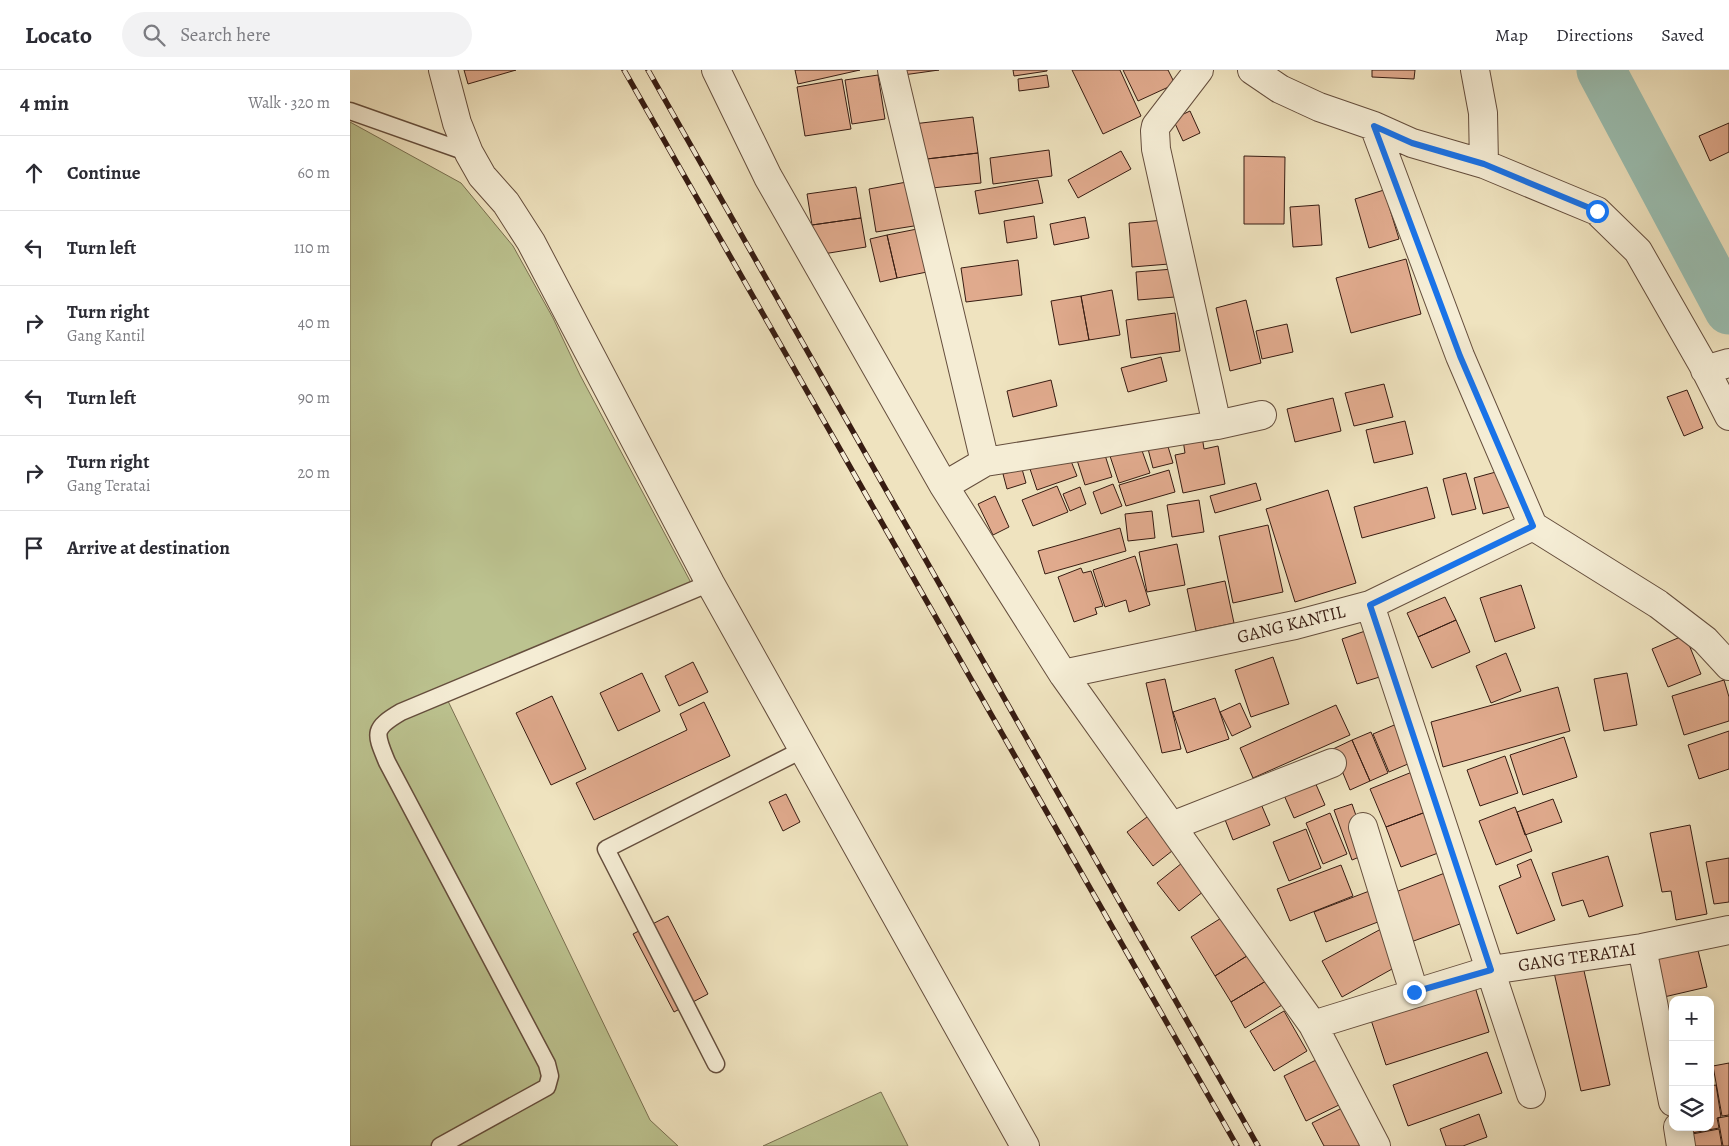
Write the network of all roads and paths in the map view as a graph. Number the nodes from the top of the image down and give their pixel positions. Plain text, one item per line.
1 (443, 70) edge
2 (716, 70) edge
3 (892, 70) edge
4 (1200, 70) edge
5 (1252, 70) edge
6 (1475, 70) edge
7 (350, 111) edge
8 (1374, 126) junction
9 (469, 153) junction
10 (1484, 164) junction
11 (1717, 366) edge
12 (1262, 415) dead end
13 (1729, 416) edge
14 (1217, 424) junction
15 (985, 462) junction
16 (944, 486) junction
17 (1533, 526) junction
18 (710, 583) junction
19 (1370, 605) junction
20 (1729, 666) edge
21 (1063, 674) junction
22 (804, 749) junction
23 (1332, 763) dead end
24 (1172, 826) junction
25 (1362, 827) dead end
26 (1729, 930) edge
27 (1642, 948) junction
28 (1491, 970) junction
29 (1414, 992) junction
30 (1313, 1025) junction
31 (716, 1064) dead end
32 (1670, 1086) edge
33 (1531, 1094) dead end
34 (1679, 1131) edge
35 (440, 1146) edge
36 (1025, 1146) edge
37 (1376, 1146) edge
38 (1681, 1146) edge

1 - 9 street
2 - 16 street
3 - 15 street
4 - 14 street
5 - 8 street
6 - 10 street
7 - 9 lane
8 - 10 street
8 - 17 street
9 - 18 street
10 - 11 street
11 - 13 street
12 - 14 street
14 - 15 street
15 - 16 street
16 - 21 street
17 - 19 street, GANG KANTIL
17 - 20 street
18 - 22 street
18 - 35 lane
19 - 21 street, GANG KANTIL
19 - 28 street
21 - 24 street
22 - 31 lane
22 - 36 street
23 - 24 street
24 - 30 street
25 - 29 street
26 - 27 street, GANG TERATAI
27 - 28 street, GANG TERATAI
27 - 32 street
28 - 29 street, GANG TERATAI
28 - 33 street
29 - 30 street, GANG TERATAI
30 - 37 street
34 - 38 street

